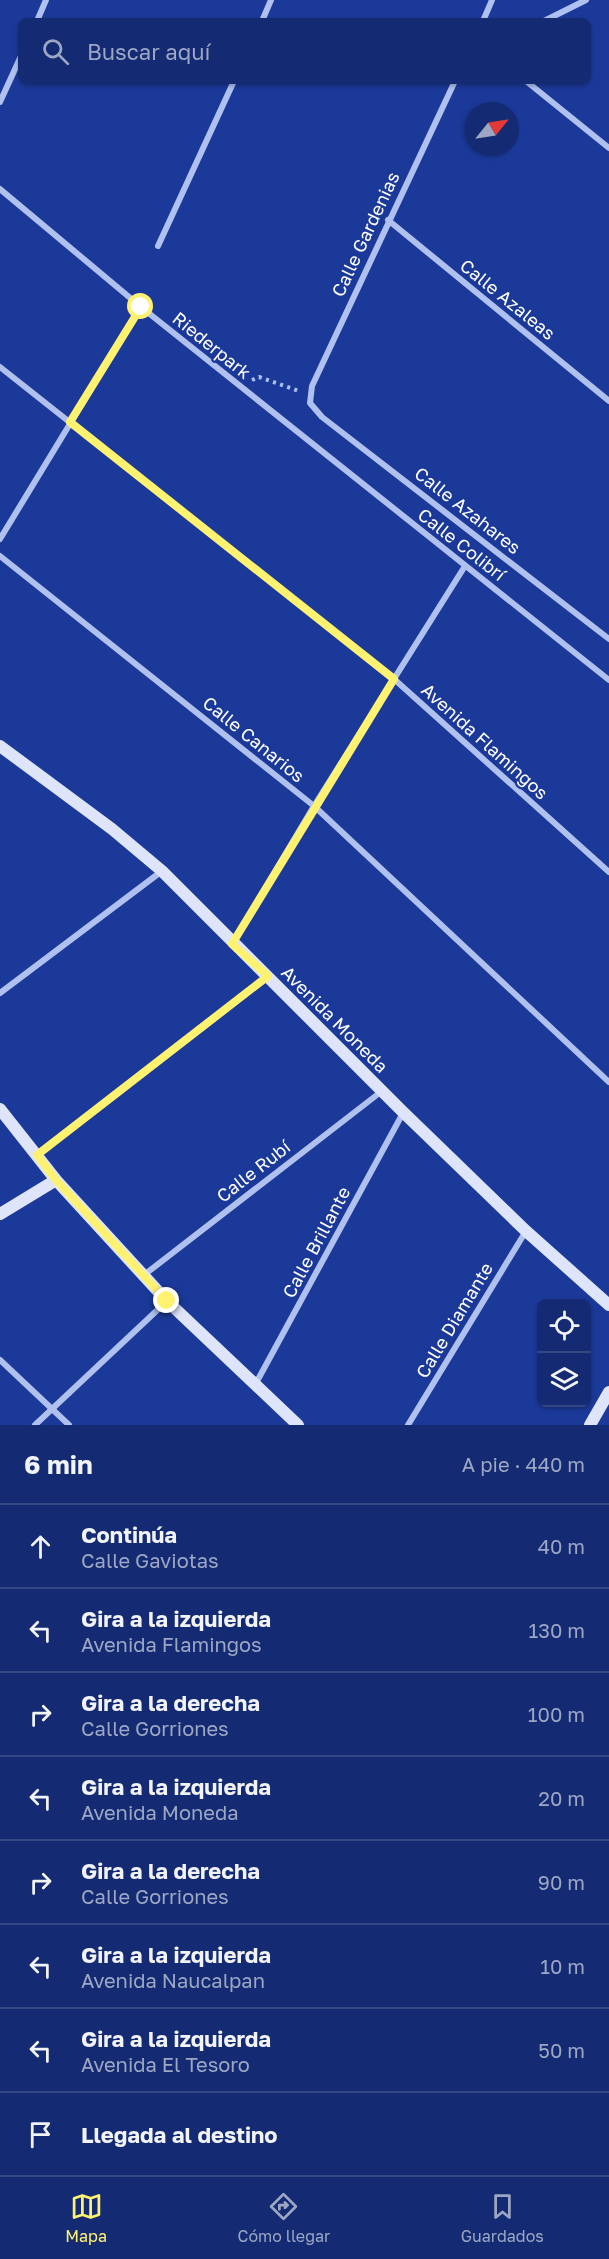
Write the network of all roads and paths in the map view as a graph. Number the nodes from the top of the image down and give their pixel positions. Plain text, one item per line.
1 (46, 0) edge
2 (272, 0) edge
3 (492, 0) edge
4 (586, 0) edge
5 (38, 18) edge
6 (263, 18) edge
7 (484, 18) edge
8 (550, 18) edge
9 (18, 63) edge
10 (233, 84) edge
11 (454, 84) edge
12 (530, 84) edge
13 (0, 102) edge
14 (609, 148) edge
15 (0, 189) edge
16 (388, 220) junction
17 (158, 246) dead end
18 (141, 307) junction
19 (0, 367) edge
20 (244, 390) junction
21 (311, 394) junction
22 (609, 401) edge
23 (310, 403) joint
24 (70, 422) junction
25 (296, 431) joint
26 (0, 539) edge
27 (0, 556) edge
28 (465, 566) junction
29 (609, 639) edge
30 (394, 679) junction
31 (609, 680) edge
32 (2, 750) edge
33 (314, 806) junction
34 (162, 871) junction
35 (609, 872) edge
36 (232, 944) junction
37 (268, 976) junction
38 (0, 993) edge
39 (609, 1083) edge
40 (382, 1091) junction
41 (0, 1109) edge
42 (403, 1113) junction
43 (37, 1155) junction
44 (56, 1180) junction
45 (0, 1214) edge
46 (526, 1230) junction
47 (144, 1275) junction
48 (167, 1301) junction
49 (609, 1305) edge
50 (0, 1360) edge
51 (255, 1385) junction
52 (609, 1392) edge
53 (52, 1409) junction
54 (35, 1425) edge
55 (69, 1425) edge
56 (298, 1425) edge
57 (408, 1425) edge
58 (590, 1425) edge

1 - 5 street
2 - 6 street
3 - 7 street
4 - 8 street
9 - 13 street
10 - 17 street
11 - 16 street, Calle Gardenias
12 - 14 street
15 - 18 street, Riederpark
16 - 21 street, Calle Gardenias
16 - 22 street, Calle Azaleas
18 - 20 street, Riederpark
18 - 24 street
19 - 24 street, Avenida Flamingos
20 - 21 path
20 - 25 street, Riederpark
21 - 23 street, Calle Gardenias
23 - 29 street, Calle Azahares
24 - 26 street
24 - 30 street, Avenida Flamingos
25 - 28 street, Calle Colibrí
27 - 33 street, Calle Canarios
28 - 30 street
28 - 31 street, Calle Colibrí
30 - 33 street
30 - 35 street, Avenida Flamingos
32 - 34 main road, Avenida Moneda
33 - 36 street
33 - 39 street, Calle Canarios
34 - 36 main road, Avenida Moneda
34 - 38 street
36 - 37 main road, Avenida Moneda
37 - 40 main road, Avenida Moneda
37 - 43 street
40 - 42 main road, Avenida Moneda
40 - 47 street, Calle Rubí
41 - 43 main road
42 - 46 main road, Avenida Moneda
42 - 51 street, Calle Brillante
43 - 44 main road
44 - 45 main road
44 - 47 main road
46 - 49 main road, Avenida Moneda
46 - 57 street, Calle Diamante
47 - 48 main road
48 - 51 main road
48 - 53 street
50 - 53 street
51 - 56 main road
52 - 58 main road
53 - 54 street
53 - 55 street

